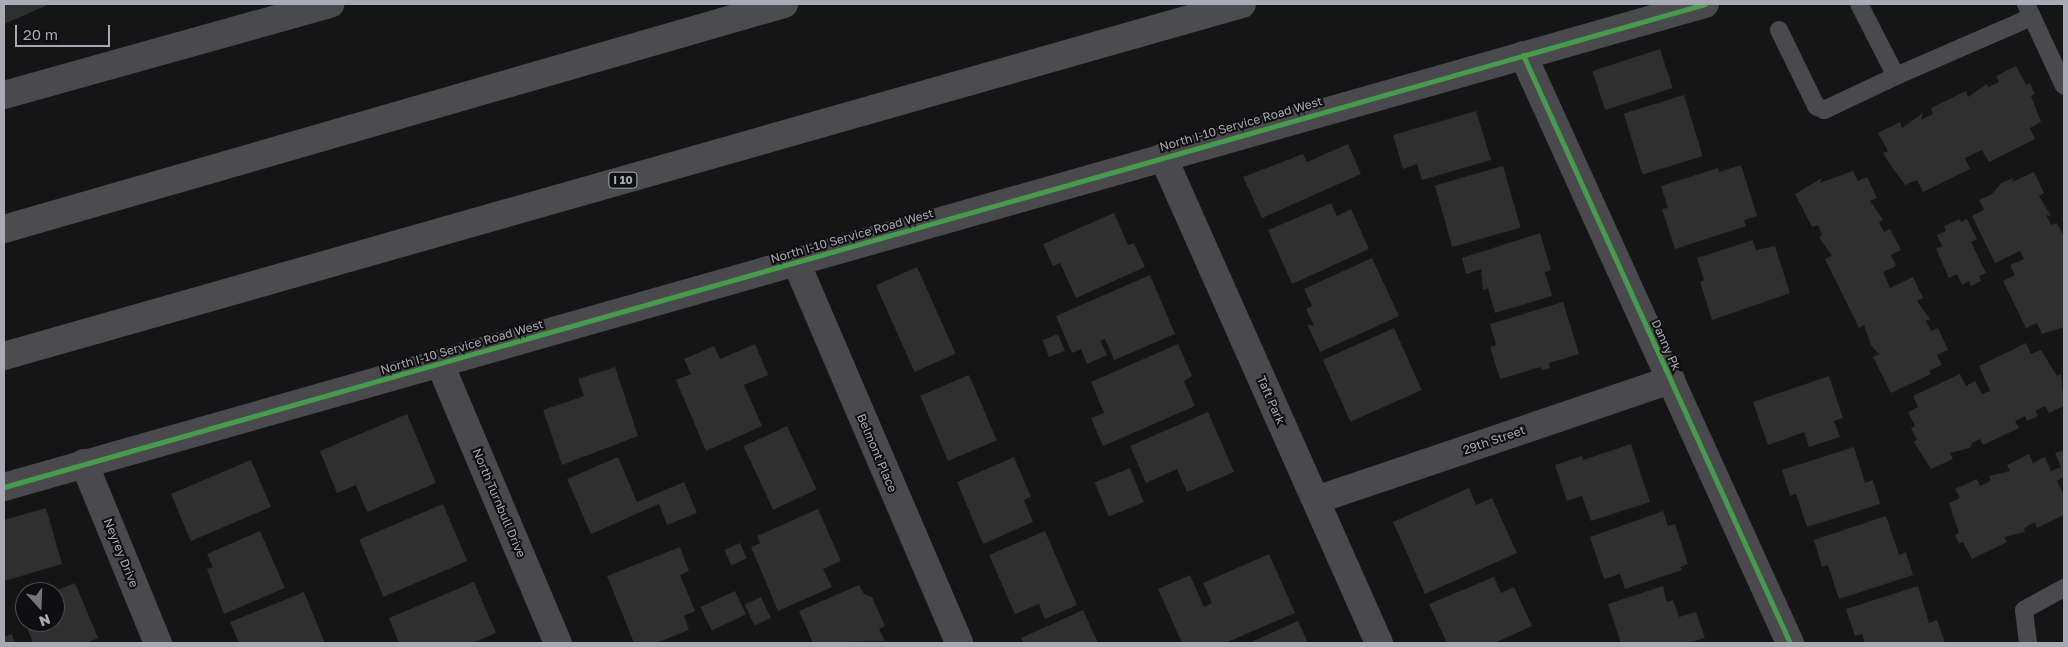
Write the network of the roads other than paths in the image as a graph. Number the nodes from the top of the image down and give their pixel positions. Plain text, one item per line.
1 (331, 4) edge
2 (784, 4) edge
3 (1242, 4) edge
4 (1705, 4) edge
5 (1859, 4) edge
6 (301, 8) edge
7 (2029, 10) edge
8 (1778, 30) dead end
9 (1524, 55) junction
10 (1896, 76) junction
11 (2064, 86) edge
12 (4, 95) edge
13 (1163, 156) junction
14 (4, 229) edge
15 (796, 262) junction
16 (4, 356) edge
17 (440, 364) junction
18 (1672, 380) junction
19 (84, 464) junction
20 (4, 486) edge
21 (1316, 500) junction
22 (2064, 588) edge
23 (158, 643) edge
24 (558, 643) edge
25 (959, 643) edge
26 (1379, 643) edge
27 (1790, 643) edge
28 (2028, 643) edge

1 - 6 street
2 - 14 highway
3 - 16 highway, I 10
4 - 9 street, North I-10 Service Road West
5 - 10 lane
6 - 12 street
7 - 10 lane
7 - 11 lane
8 - 10 lane
9 - 13 street, North I-10 Service Road West
9 - 18 street, Danny Pk
13 - 15 street, North I-10 Service Road West
13 - 21 street, Taft Park
15 - 17 street, North I-10 Service Road West
15 - 25 street, Belmont Place
17 - 19 street, North I-10 Service Road West
17 - 24 street, North Turnbull Drive
18 - 21 street, 29th Street
18 - 27 street, Danny Pk
19 - 20 street, North I-10 Service Road West
19 - 23 street, Neyrey Drive
21 - 26 street, Taft Park
22 - 28 lane

